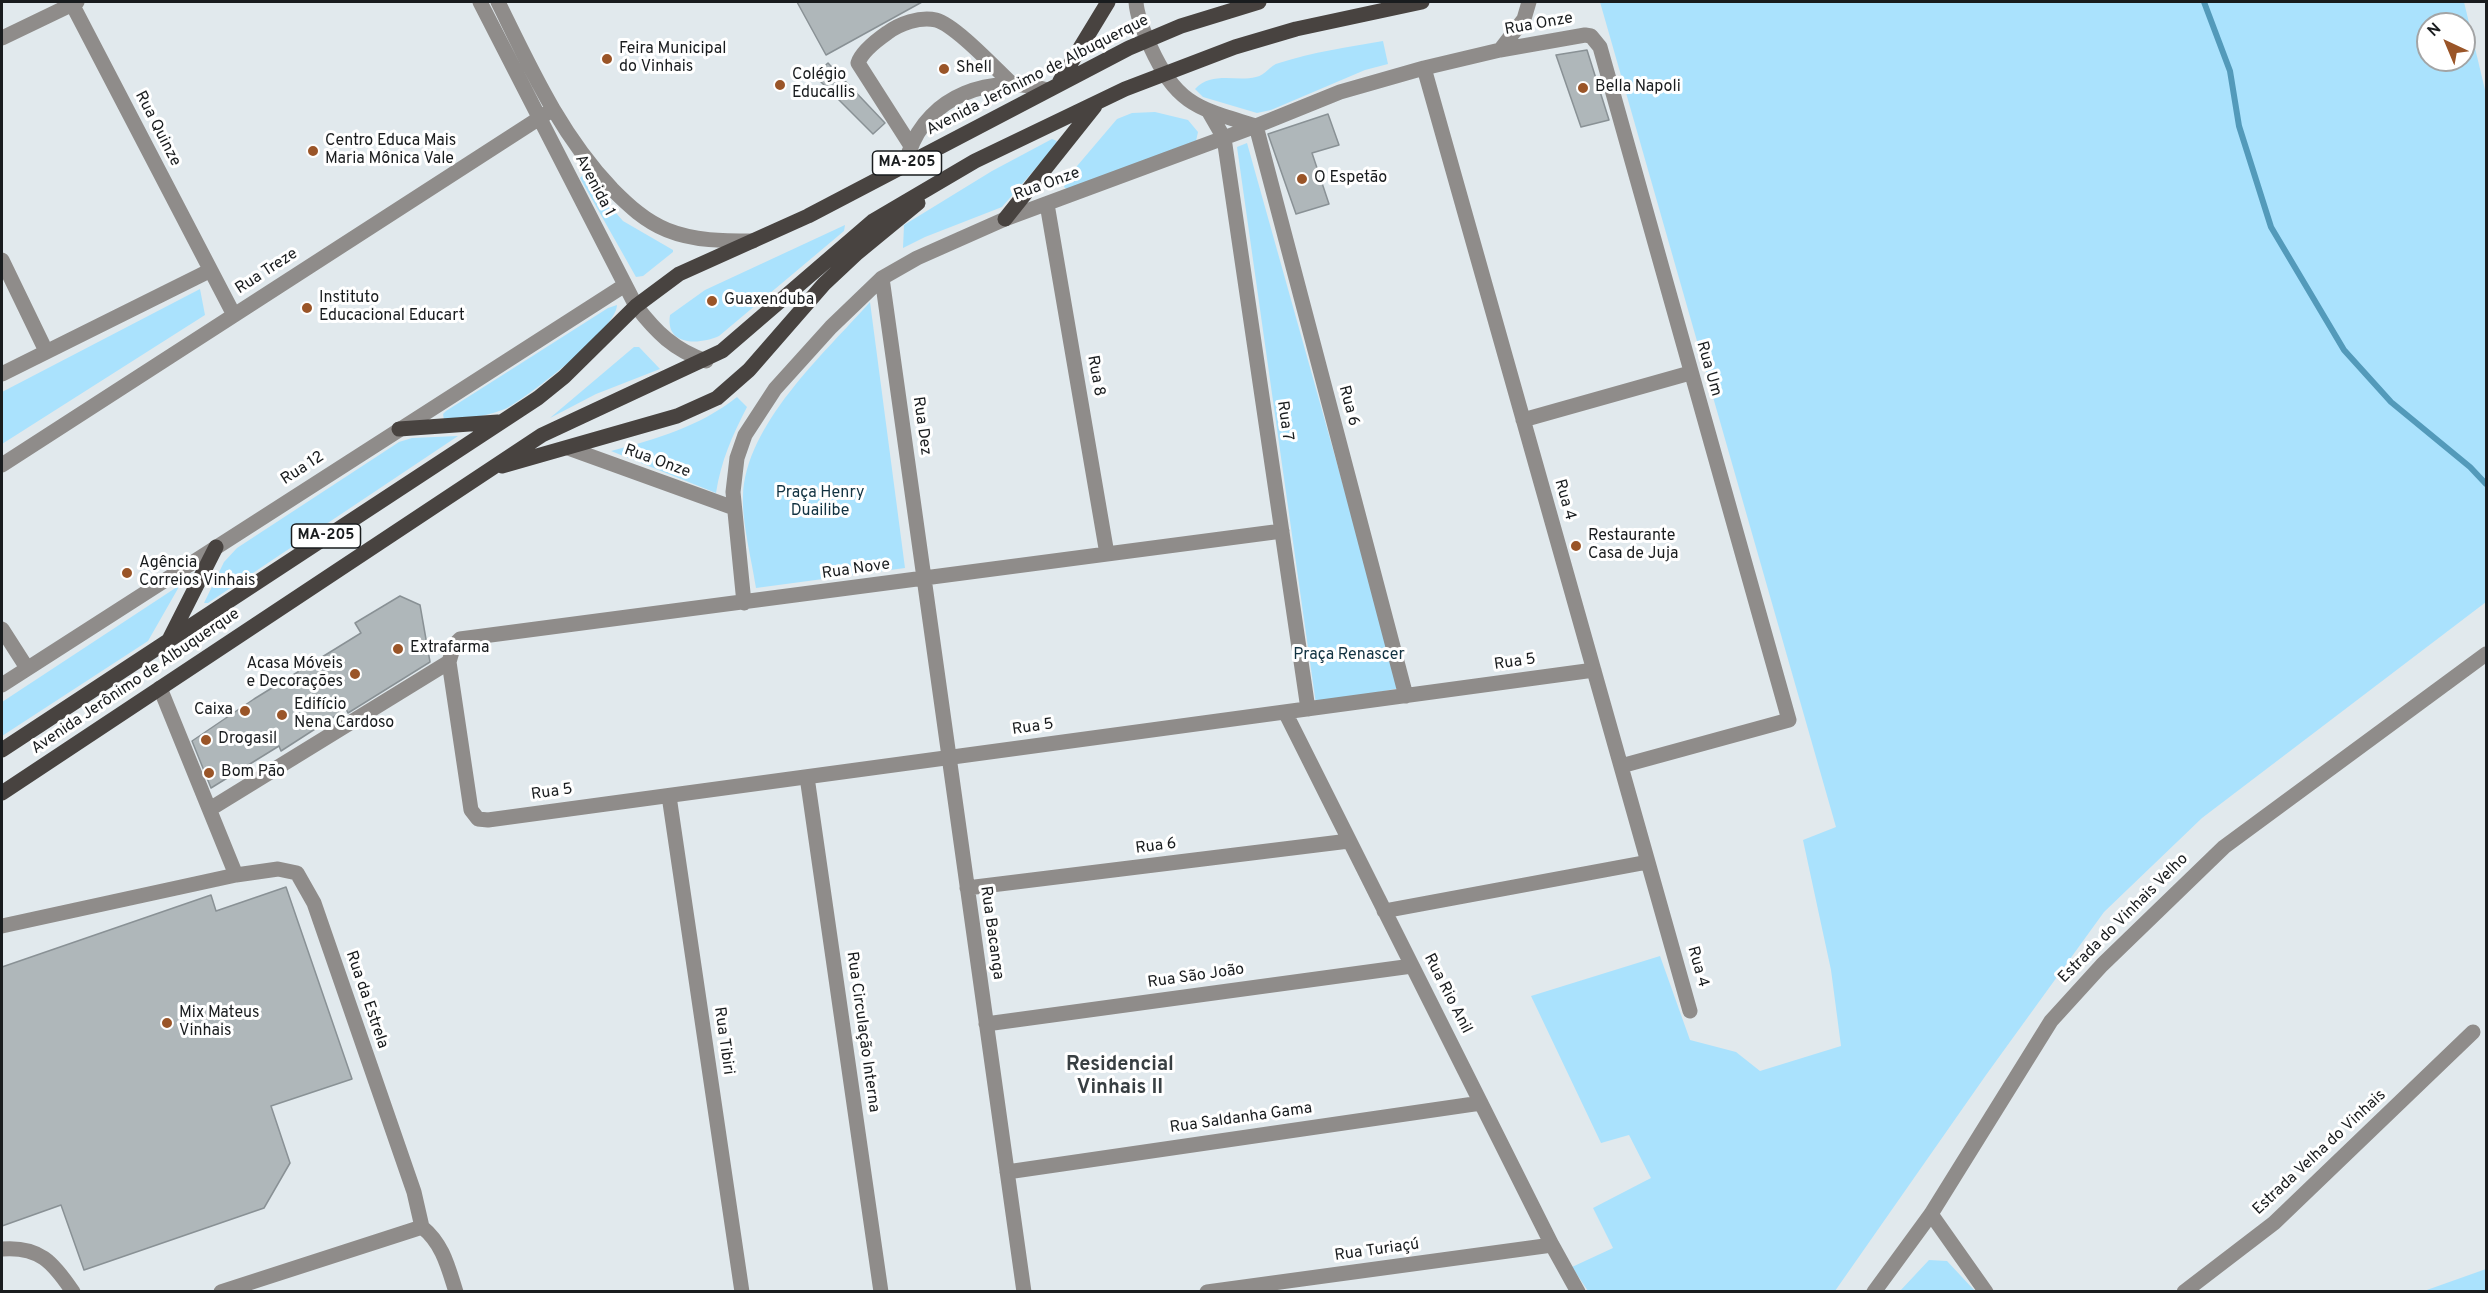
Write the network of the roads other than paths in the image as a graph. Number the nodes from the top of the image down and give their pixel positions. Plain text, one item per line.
1 (1108, 2) edge
2 (1136, 2) edge
3 (1259, 2) edge
4 (1422, 2) edge
5 (1529, 2) edge
6 (75, 3) edge
7 (489, 3) edge
8 (1585, 34) joint
9 (2, 38) edge
10 (1147, 39) junction
11 (1500, 50) junction
12 (1424, 68) junction
13 (1163, 74) junction
14 (1011, 83) junction
15 (1053, 86) junction
16 (1099, 102) junction
17 (552, 110) junction
18 (1209, 112) junction
19 (538, 118) junction
20 (1256, 126) junction
21 (1224, 138) junction
22 (911, 146) junction
23 (975, 161) junction
24 (906, 163) junction
25 (1047, 204) junction
26 (1005, 219) junction
27 (753, 241) junction
28 (2, 260) edge
29 (209, 271) junction
30 (882, 278) junction
31 (625, 285) junction
32 (636, 306) junction
33 (234, 315) junction
34 (46, 351) junction
35 (706, 361) junction
36 (1690, 373) junction
37 (2, 374) edge
38 (1523, 420) junction
39 (501, 422) junction
40 (399, 429) junction
41 (568, 448) junction
42 (2, 465) edge
43 (487, 470) junction
44 (734, 508) junction
45 (1282, 531) junction
46 (216, 547) junction
47 (1107, 555) junction
48 (925, 579) junction
49 (744, 603) junction
50 (2, 629) edge
51 (170, 639) junction
52 (2487, 654) edge
53 (449, 662) junction
54 (27, 668) junction
55 (1594, 670) junction
56 (2, 685) edge
57 (160, 688) junction
58 (1406, 696) junction
59 (1308, 709) junction
60 (1285, 712) junction
61 (2, 750) edge
62 (948, 758) junction
63 (1621, 766) junction
64 (807, 777) junction
65 (2, 793) edge
66 (669, 796) junction
67 (210, 809) junction
68 (1349, 841) junction
69 (1648, 862) junction
70 (236, 875) junction
71 (967, 888) junction
72 (1384, 911) junction
73 (2, 926) edge
74 (1412, 966) junction
75 (1690, 1011) dead end
76 (986, 1024) junction
77 (2473, 1032) dead end
78 (1481, 1103) junction
79 (1007, 1172) junction
80 (1930, 1214) junction
81 (422, 1227) junction
82 (1552, 1245) junction
83 (2, 1249) edge
84 (1299, 1285) edge
85 (72, 1292) edge
86 (221, 1292) edge
87 (456, 1292) edge
88 (742, 1292) edge
89 (881, 1292) edge
90 (1024, 1292) edge
91 (1207, 1292) edge
92 (1578, 1292) edge
93 (1874, 1292) edge
94 (1986, 1292) edge
95 (2184, 1292) edge

1 - 15 main road
2 - 10 street
3 - 10 main road, Avenida Jerônimo de Albuquerque / MA-205
4 - 13 main road, Avenida Jerônimo de Albuquerque / MA-205
5 - 11 street, Rua Onze
6 - 9 street
6 - 29 street, Rua Quinze
7 - 17 street, Avenida 1
7 - 19 street, Avenida 1
8 - 11 street, Rua Onze
8 - 36 street, Rua Um
10 - 13 street
10 - 15 main road, Avenida Jerônimo de Albuquerque / MA-205
11 - 12 street, Rua Onze
12 - 20 street, Rua Onze
12 - 38 street, Rua 4
13 - 16 main road, Avenida Jerônimo de Albuquerque / MA-205
13 - 18 street
14 - 15 street
14 - 22 street
14 - 22 street
15 - 24 main road, Avenida Jerônimo de Albuquerque / MA-205
16 - 23 main road, Avenida Jerônimo de Albuquerque / MA-205
16 - 26 main road
17 - 19 street, Rua Treze
17 - 27 street, Avenida 1
18 - 20 street
18 - 21 street
19 - 31 street, Avenida 1
19 - 33 street, Rua Treze
20 - 21 street, Rua Onze
20 - 58 street, Rua 6
21 - 25 street, Rua Onze
21 - 45 street, Rua 7
22 - 24 street
23 - 35 main road, Avenida Jerônimo de Albuquerque / MA-205
23 - 41 main road
24 - 27 main road, Avenida Jerônimo de Albuquerque / MA-205
25 - 26 street, Rua Onze
25 - 47 street, Rua 8
26 - 30 street, Rua Onze
27 - 32 main road, Avenida Jerônimo de Albuquerque / MA-205
28 - 34 street
29 - 33 street, Rua Quinze
29 - 34 street
30 - 44 street, Rua Onze
30 - 48 street, Rua Dez
31 - 32 street, Avenida 1
31 - 40 street, Rua 12
32 - 35 street, Avenida 1
32 - 39 main road, Avenida Jerônimo de Albuquerque / MA-205
33 - 42 street, Rua Treze
34 - 37 street
35 - 43 main road, Avenida Jerônimo de Albuquerque / MA-205
36 - 38 street
36 - 63 street, Rua Um
38 - 55 street, Rua 4
39 - 40 main road
39 - 51 main road, Avenida Jerônimo de Albuquerque / MA-205
40 - 46 street, Rua 12
41 - 43 main road
41 - 44 street, Rua Onze
43 - 57 main road, Avenida Jerônimo de Albuquerque / MA-205
44 - 49 street, Rua Onze
45 - 47 street, Rua Nove
45 - 59 street, Rua 7
46 - 51 main road
46 - 54 street, Rua 12
47 - 48 street, Rua Nove
48 - 49 street, Rua Nove
48 - 62 street, Rua Bacanga
49 - 53 street, Rua Nove
50 - 54 street
51 - 61 main road, Avenida Jerônimo de Albuquerque / MA-205
52 - 80 street, Estrada do Vinhais Velho
53 - 66 street, Rua 5
53 - 67 street, Rua Nove
54 - 56 street, Rua 12
55 - 58 street, Rua 5
55 - 63 street, Rua 4
57 - 65 main road, Avenida Jerônimo de Albuquerque / MA-205
57 - 67 street
58 - 59 street, Rua 5
59 - 60 street, Rua 5
60 - 62 street, Rua 5
60 - 68 street, Rua Rio Anil
62 - 64 street, Rua 5
62 - 71 street, Rua Bacanga
63 - 69 street, Rua 4
64 - 66 street, Rua 5
64 - 89 street, Rua Circulação Interna
66 - 88 street, Rua Tibiri
67 - 70 street
68 - 71 street, Rua 6
68 - 72 street, Rua Rio Anil
69 - 72 street
69 - 75 street, Rua 4
70 - 73 street, Rua da Estrela
70 - 81 street, Rua da Estrela
71 - 76 street, Rua Bacanga
72 - 74 street, Rua Rio Anil
74 - 76 street, Rua São João
74 - 78 street, Rua Rio Anil
76 - 79 street, Rua Bacanga
77 - 95 street, Estrada Velha do Vinhais
78 - 79 street, Rua Saldanha Gama
78 - 82 street, Rua Rio Anil
79 - 90 street, Rua Bacanga
80 - 93 street, Estrada do Vinhais Velho
80 - 94 street
81 - 86 street
81 - 87 street
82 - 84 street, Rua Turiaçú
82 - 92 street, Rua Rio Anil
83 - 85 street
84 - 91 street, Rua Turiaçú

